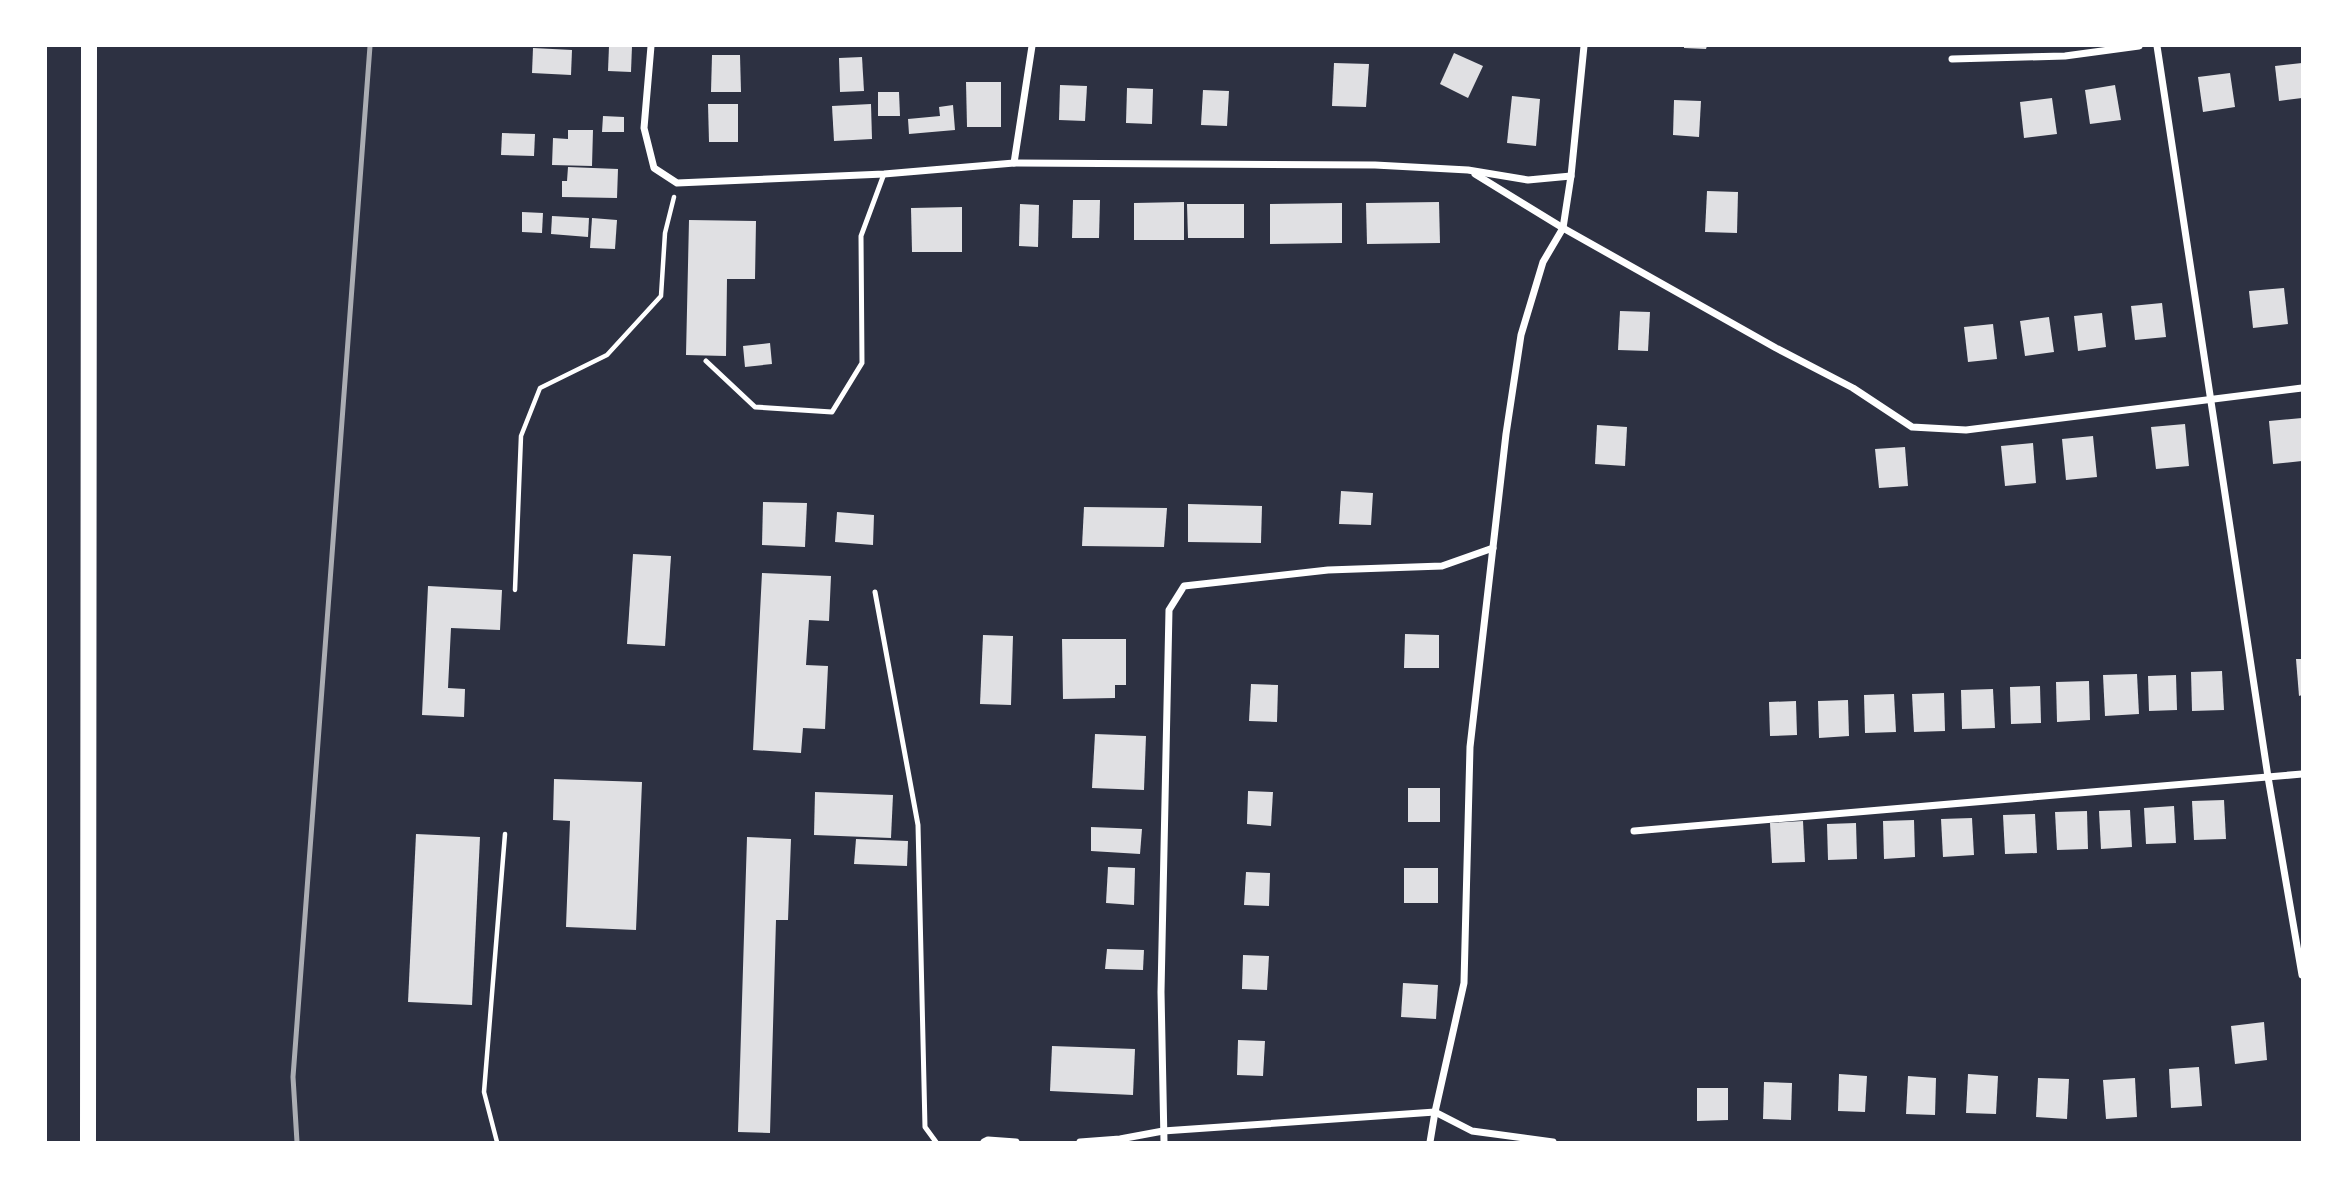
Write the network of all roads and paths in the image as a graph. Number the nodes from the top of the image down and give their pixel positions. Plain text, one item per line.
1 (89, 46) edge
2 (651, 46) edge
3 (1032, 46) edge
4 (1584, 46) edge
5 (2139, 46) edge
6 (2157, 46) edge
7 (1952, 59) dead end
8 (1014, 163) junction
9 (1468, 170) junction
10 (884, 174) junction
11 (1571, 177) junction
12 (677, 183) junction
13 (1563, 228) junction
14 (706, 361) dead end
15 (2302, 388) edge
16 (2210, 400) junction
17 (1493, 548) junction
18 (515, 590) dead end
19 (875, 592) dead end
20 (2302, 774) edge
21 (2268, 777) junction
22 (1634, 831) dead end
23 (505, 834) dead end
24 (2302, 975) edge
25 (1435, 1112) junction
26 (1163, 1131) junction
27 (88, 1143) edge
28 (497, 1143) edge
29 (936, 1143) edge
30 (984, 1143) edge
31 (1016, 1143) edge
32 (1080, 1143) edge
33 (1164, 1143) edge
34 (1430, 1143) edge
35 (1553, 1143) edge

1 - 27 main road
2 - 12 street
3 - 8 street
4 - 11 street
5 - 7 street
6 - 16 street
8 - 9 street
8 - 10 street
9 - 11 street
9 - 13 street
10 - 12 street
10 - 14 lane
11 - 13 street
12 - 18 path
13 - 16 street
13 - 17 street
15 - 16 street
16 - 21 street
17 - 25 street
17 - 26 street
19 - 29 lane
20 - 21 street
21 - 22 street
21 - 24 street
23 - 28 path
25 - 26 street
25 - 34 street
25 - 35 street
26 - 32 street
26 - 33 street
30 - 31 street

